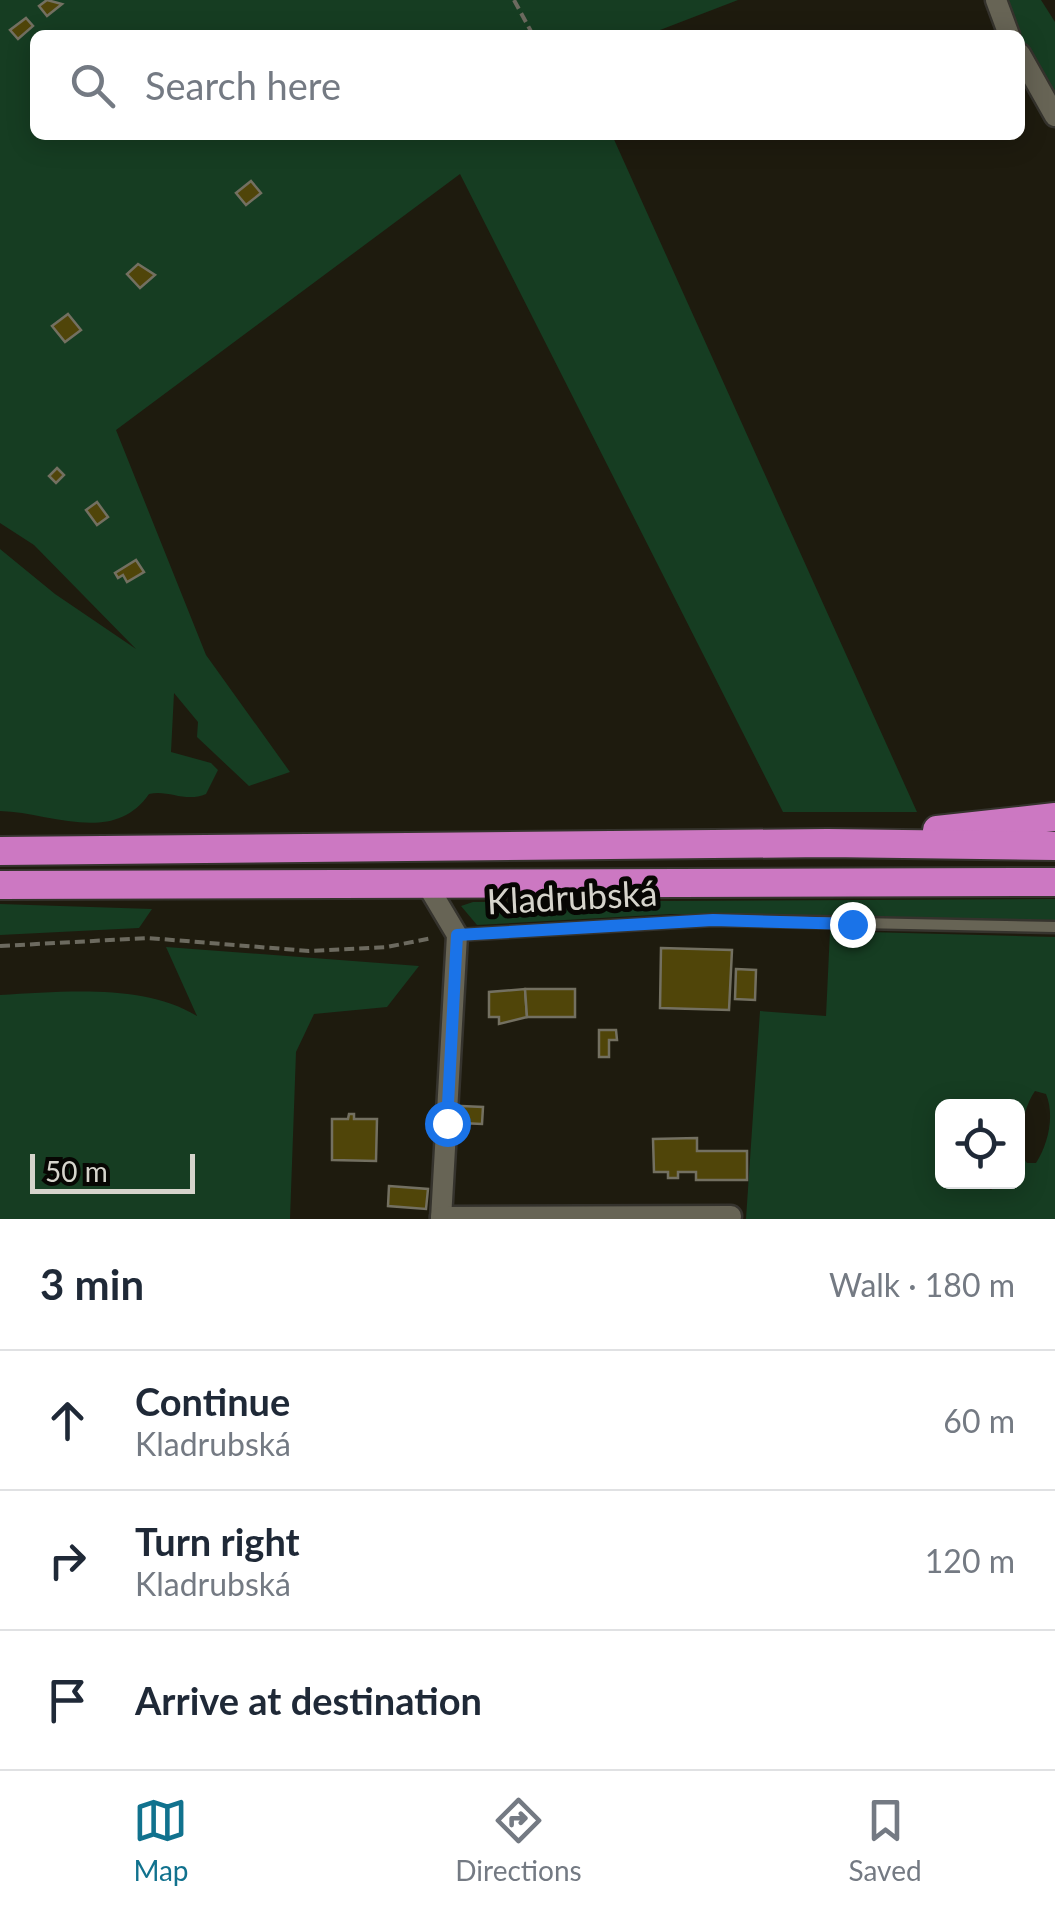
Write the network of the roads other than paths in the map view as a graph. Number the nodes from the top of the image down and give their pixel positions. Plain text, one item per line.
1 (996, 0) edge
2 (1007, 30) edge
3 (1025, 63) edge
4 (1055, 116) edge
5 (1055, 818) edge
6 (828, 843) junction
7 (1055, 846) edge
8 (0, 852) edge
9 (1055, 882) edge
10 (426, 884) junction
11 (0, 885) edge
12 (1055, 927) edge
13 (457, 935) junction
14 (731, 1216) dead end
15 (441, 1218) edge

1 - 2 street
3 - 4 street
5 - 6 highway
6 - 7 highway
6 - 8 highway
9 - 10 highway
10 - 11 highway
10 - 13 street
12 - 13 lane, Kladrubská
13 - 15 street, Kladrubská
14 - 15 street, Kladrubská

